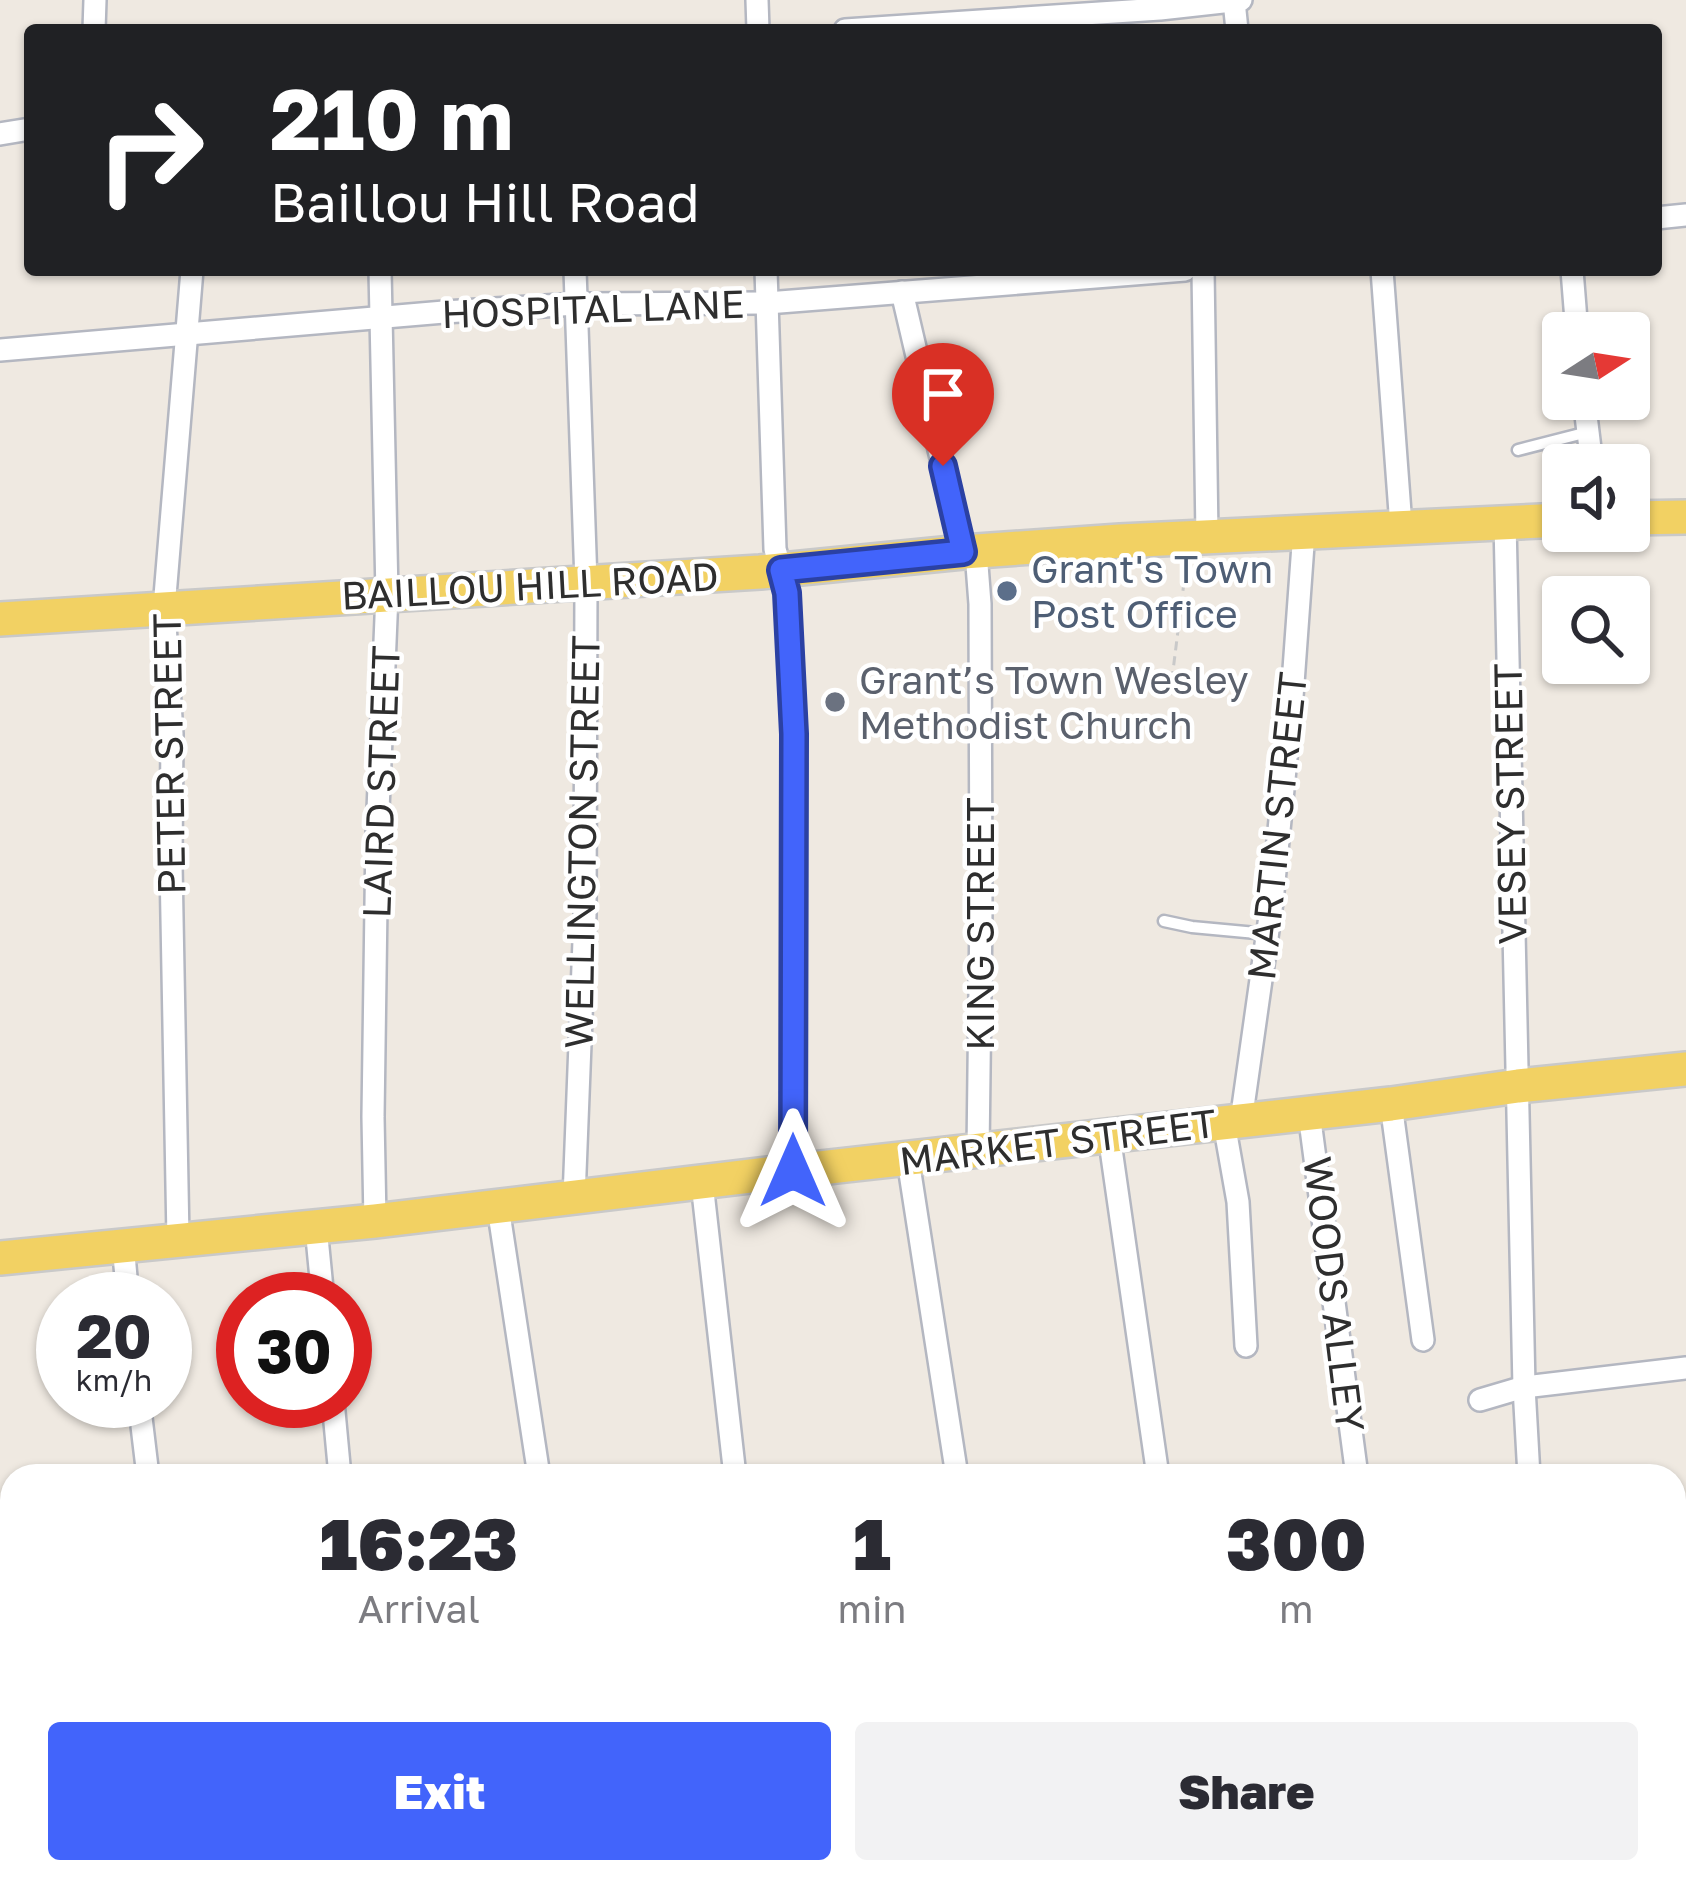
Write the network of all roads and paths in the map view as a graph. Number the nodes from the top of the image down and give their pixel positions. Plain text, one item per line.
1 (1238, 0) edge
2 (1161, 5) edge
3 (921, 24) edge
4 (192, 276) edge
5 (380, 276) edge
6 (575, 276) edge
7 (766, 276) edge
8 (1108, 276) edge
9 (1203, 276) edge
10 (1382, 276) edge
11 (1572, 276) edge
12 (902, 292) junction
13 (767, 303) junction
14 (577, 304) junction
15 (1575, 312) edge
16 (380, 318) junction
17 (187, 335) junction
18 (0, 350) edge
19 (1587, 420) edge
20 (1588, 432) junction
21 (1589, 444) edge
22 (1517, 450) dead end
23 (1650, 518) edge
24 (1686, 518) edge
25 (1542, 521) edge
26 (1505, 522) junction
27 (1401, 526) junction
28 (1304, 531) junction
29 (1199, 537) junction
30 (970, 552) junction
31 (781, 570) junction
32 (586, 582) junction
33 (387, 594) junction
34 (164, 608) junction
35 (0, 619) edge
36 (1170, 695) dead end
37 (1164, 921) dead end
38 (1267, 934) junction
39 (1686, 1069) edge
40 (1517, 1086) junction
41 (1391, 1104) junction
42 (1309, 1113) junction
43 (1233, 1122) junction
44 (1109, 1135) junction
45 (978, 1151) junction
46 (908, 1160) junction
47 (793, 1171) junction
48 (702, 1183) junction
49 (574, 1198) junction
50 (498, 1207) junction
51 (375, 1221) junction
52 (316, 1227) junction
53 (178, 1239) junction
54 (123, 1244) junction
55 (0, 1258) edge
56 (126, 1272) edge
57 (320, 1272) edge
58 (1423, 1340) dead end
59 (1246, 1346) dead end
60 (1686, 1368) edge
61 (1524, 1387) junction
62 (1480, 1400) dead end
63 (142, 1428) edge
64 (336, 1428) edge
65 (147, 1464) edge
66 (339, 1464) edge
67 (537, 1464) edge
68 (733, 1464) edge
69 (955, 1464) edge
70 (1156, 1464) edge
71 (1356, 1464) edge
72 (1528, 1464) edge

1 - 2 street
2 - 3 street
4 - 17 street, PETER STREET
5 - 16 street, LAIRD STREET
6 - 14 street, WELLINGTON STREET
7 - 13 street
8 - 12 street, HOSPITAL LANE
9 - 29 street
10 - 27 street
11 - 15 street
12 - 13 street, HOSPITAL LANE
12 - 30 street, KING STREET
13 - 14 street, HOSPITAL LANE
13 - 31 street
14 - 16 street, HOSPITAL LANE
14 - 32 street, WELLINGTON STREET
16 - 17 street, HOSPITAL LANE
16 - 33 street, LAIRD STREET
17 - 18 street, HOSPITAL LANE
17 - 34 street, PETER STREET
19 - 20 street
20 - 21 street
20 - 22 lane
23 - 24 main road
25 - 26 main road, BAILLOU HILL ROAD
26 - 27 main road, BAILLOU HILL ROAD
26 - 40 street, VESEY STREET
27 - 28 main road, BAILLOU HILL ROAD
28 - 29 main road, BAILLOU HILL ROAD
28 - 38 street, MARTIN STREET
29 - 30 main road, BAILLOU HILL ROAD
29 - 36 path
30 - 31 main road, BAILLOU HILL ROAD
30 - 45 street, KING STREET
31 - 32 main road, BAILLOU HILL ROAD
31 - 47 street
32 - 33 main road, BAILLOU HILL ROAD
32 - 49 street, WELLINGTON STREET
33 - 34 main road, BAILLOU HILL ROAD
33 - 51 street, LAIRD STREET
34 - 35 main road, BAILLOU HILL ROAD
34 - 53 street, PETER STREET
37 - 38 lane
38 - 43 street, MARTIN STREET
39 - 40 main road, MARKET STREET
40 - 41 main road, MARKET STREET
40 - 61 street, VESEY STREET
41 - 42 main road, MARKET STREET
41 - 58 street
42 - 43 main road, MARKET STREET
42 - 71 street, WOODS ALLEY
43 - 44 main road, MARKET STREET
43 - 59 street, MARTIN STREET
44 - 45 main road, MARKET STREET
44 - 70 street
45 - 46 main road, MARKET STREET
46 - 47 main road, MARKET STREET
46 - 69 street
47 - 48 main road, MARKET STREET
48 - 49 main road, MARKET STREET
48 - 68 street
49 - 50 main road, MARKET STREET
50 - 51 main road, MARKET STREET
50 - 67 street
51 - 52 main road, MARKET STREET
52 - 53 main road, MARKET STREET
52 - 57 street
53 - 54 main road, MARKET STREET
54 - 55 main road, MARKET STREET
54 - 56 street
60 - 61 street
61 - 62 street
61 - 72 street, VESEY STREET
63 - 65 street
64 - 66 street

